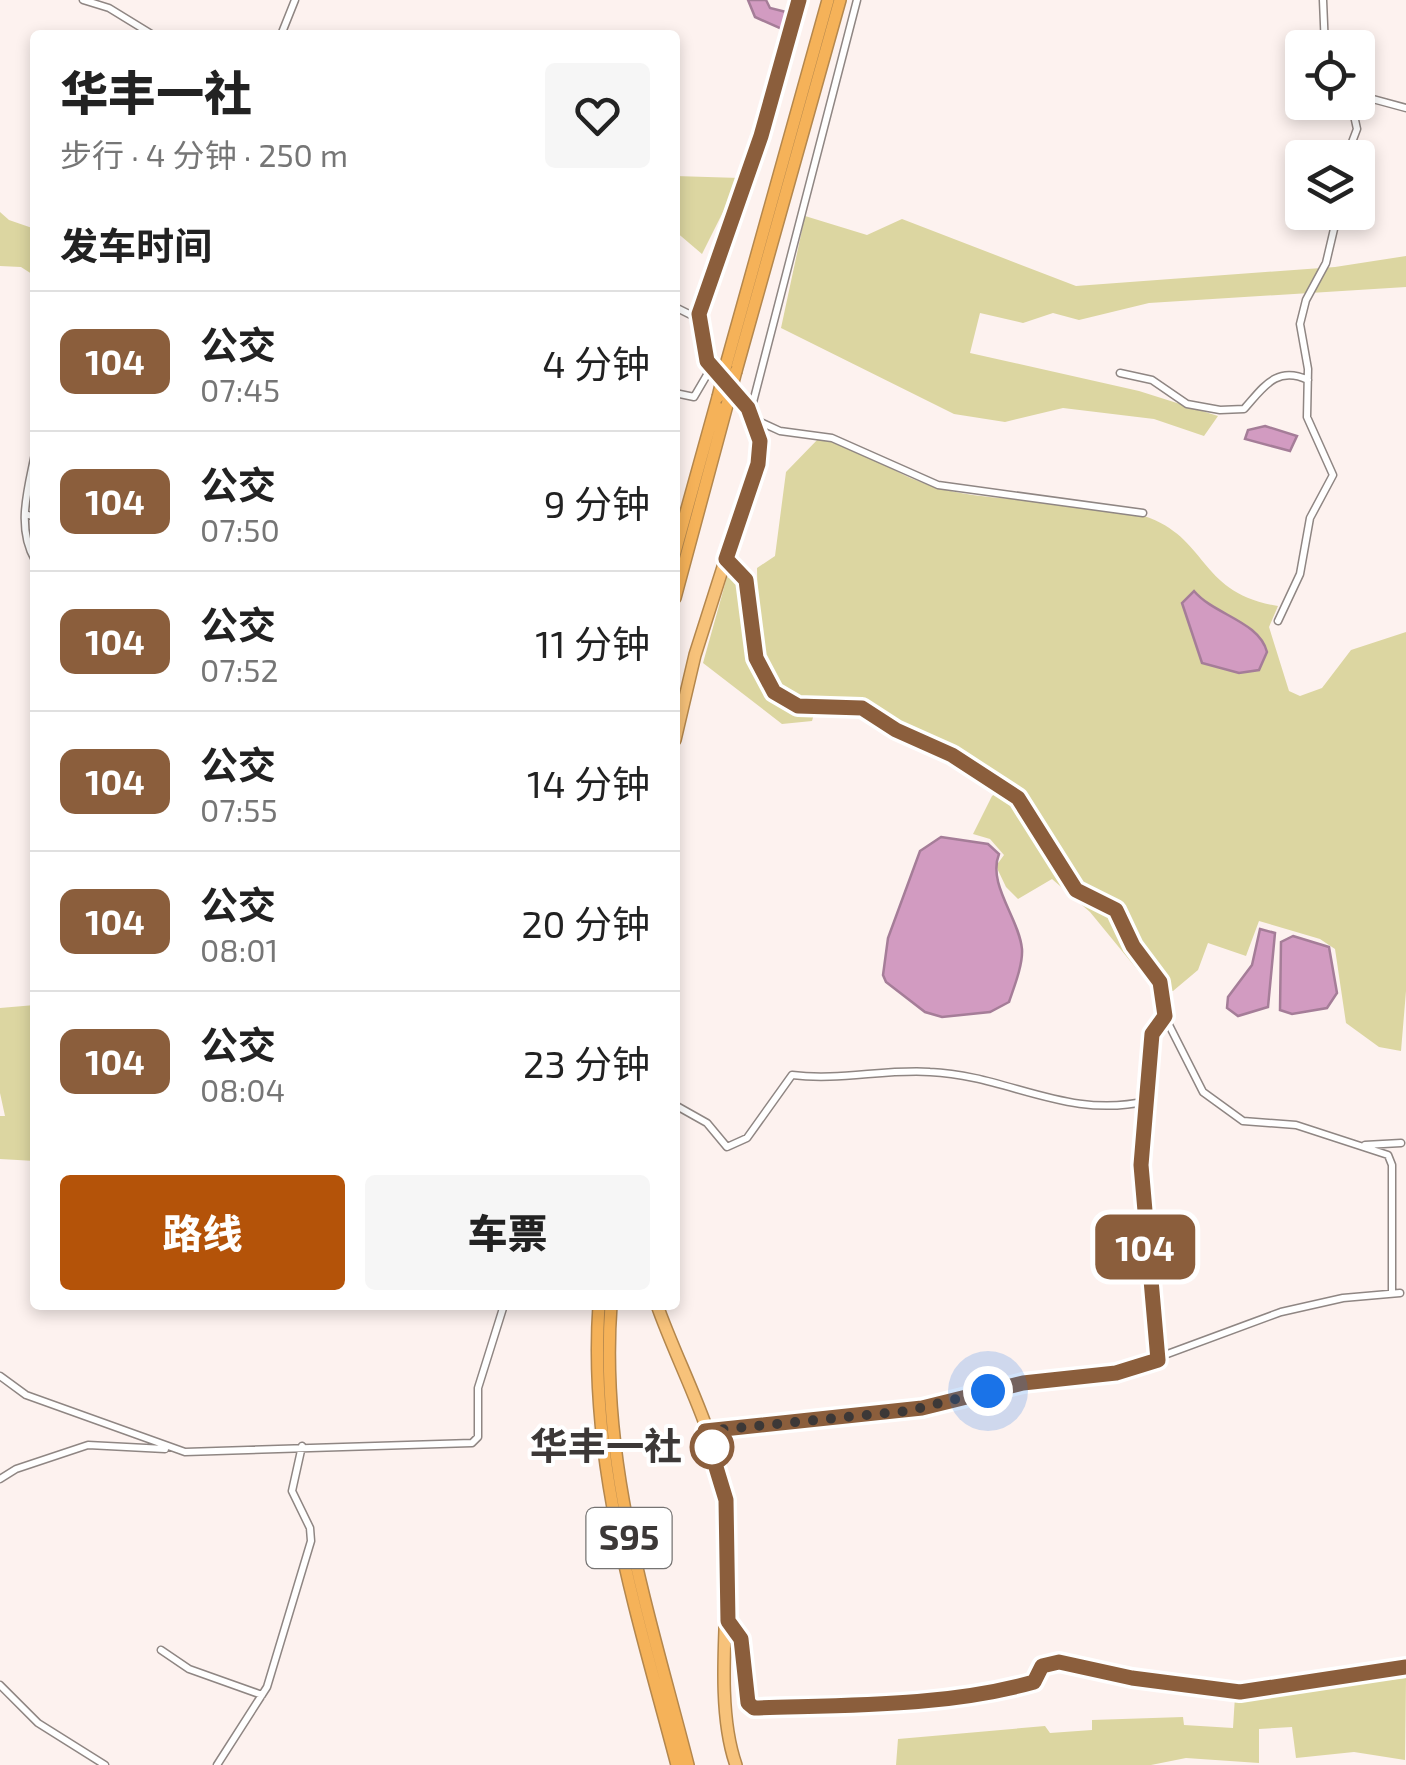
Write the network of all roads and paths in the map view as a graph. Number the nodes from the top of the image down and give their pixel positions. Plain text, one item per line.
1 (83, 0) edge
2 (295, 0) edge
3 (799, 0) edge
4 (828, 0) edge
5 (840, 0) edge
6 (858, 0) edge
7 (1322, 0) edge
8 (145, 30) edge
9 (284, 30) edge
10 (1324, 30) edge
11 (1375, 100) edge
12 (1406, 108) edge
13 (1334, 230) edge
14 (680, 310) edge
15 (699, 319) junction
16 (710, 368) junction
17 (732, 368) junction
18 (1120, 373) dead end
19 (1308, 380) junction
20 (680, 394) edge
21 (722, 401) junction
22 (753, 416) junction
23 (30, 484) edge
24 (25, 514) junction
25 (1142, 514) dead end
26 (30, 516) edge
27 (680, 536) edge
28 (30, 549) edge
29 (726, 559) junction
30 (680, 577) edge
31 (1278, 622) dead end
32 (680, 722) edge
33 (1165, 1016) junction
34 (1148, 1101) junction
35 (680, 1108) edge
36 (1401, 1143) dead end
37 (1359, 1145) junction
38 (502, 1310) edge
39 (599, 1310) edge
40 (610, 1310) edge
41 (659, 1310) edge
42 (1158, 1360) junction
43 (0, 1376) edge
44 (705, 1431) junction
45 (302, 1446) junction
46 (171, 1449) junction
47 (0, 1479) edge
48 (728, 1621) junction
49 (162, 1650) dead end
50 (1406, 1667) edge
51 (0, 1685) edge
52 (262, 1695) junction
53 (104, 1765) edge
54 (217, 1765) edge
55 (677, 1765) edge
56 (688, 1765) edge
57 (736, 1765) edge

1 - 8 street
2 - 9 street
3 - 15 highway
4 - 17 highway
5 - 17 highway
6 - 22 street
7 - 10 street
11 - 12 street
13 - 19 street
14 - 15 street
15 - 16 highway
16 - 20 street
16 - 22 highway
17 - 21 highway, bridge
18 - 19 street
19 - 31 street
21 - 27 highway
21 - 30 highway
22 - 25 street
22 - 29 highway
23 - 24 street
24 - 26 street
24 - 28 street
29 - 32 highway
29 - 33 street
33 - 34 street
33 - 37 street
34 - 35 street
34 - 42 street
36 - 37 street
37 - 42 street
38 - 45 street
39 - 55 highway, S95
40 - 56 highway, S95
41 - 44 highway
42 - 44 street
43 - 46 street
44 - 48 highway
45 - 46 street
45 - 52 street
46 - 47 street
48 - 50 street
48 - 57 highway
49 - 52 street
51 - 53 street
52 - 54 street

